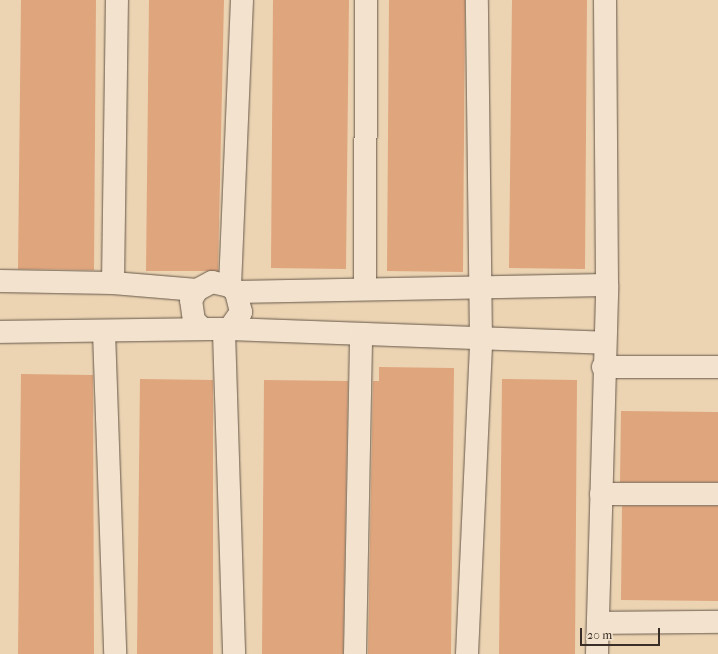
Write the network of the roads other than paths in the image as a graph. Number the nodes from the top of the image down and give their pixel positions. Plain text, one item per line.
1 (117, 0) edge
2 (242, 0) edge
3 (366, 0) edge
4 (477, 0) edge
5 (605, 0) edge
6 (0, 281) edge
7 (113, 283) junction
8 (607, 285) junction
9 (365, 288) junction
10 (233, 289) junction
11 (197, 290) junction
12 (480, 290) junction
13 (203, 329) junction
14 (227, 330) junction
15 (0, 332) edge
16 (104, 332) junction
17 (361, 334) junction
18 (481, 341) junction
19 (605, 343) junction
20 (603, 367) junction
21 (718, 367) edge
22 (601, 494) junction
23 (718, 494) edge
24 (718, 622) edge
25 (598, 624) junction
26 (114, 654) edge
27 (234, 654) edge
28 (355, 654) edge
29 (467, 654) edge
30 (597, 654) edge

1 - 7 street
2 - 10 street
3 - 9 street
4 - 12 street
5 - 8 street
6 - 7 street
7 - 11 street
8 - 12 street
8 - 19 street
9 - 10 street
9 - 12 street
10 - 11 street
10 - 14 street
11 - 13 street
12 - 18 street
13 - 14 street
13 - 16 street
14 - 17 street
14 - 27 street
15 - 16 street
16 - 26 street
17 - 18 street
17 - 28 street
18 - 19 street
18 - 29 street
19 - 20 street
20 - 21 street
20 - 22 street
22 - 23 street
22 - 25 street
24 - 25 street
25 - 30 street

